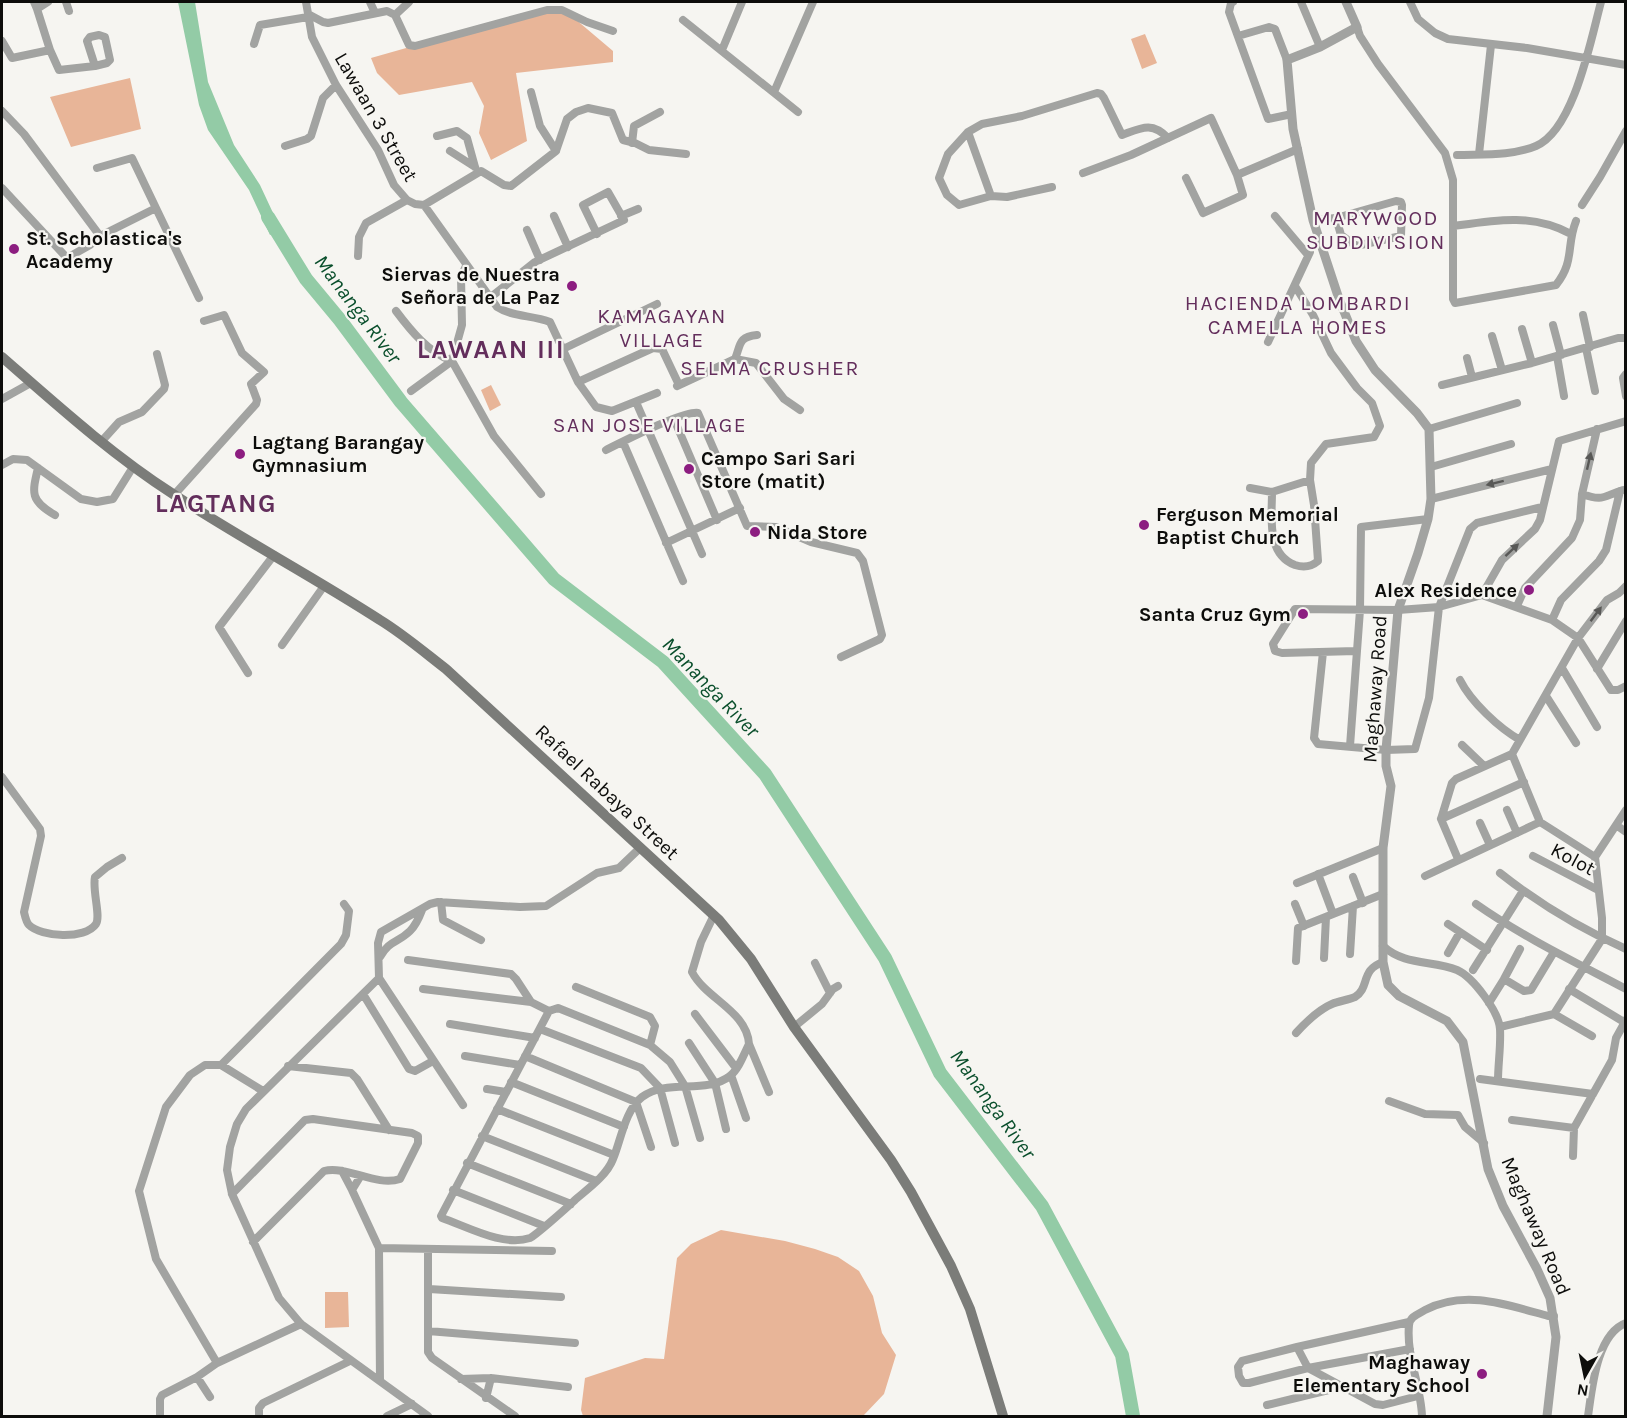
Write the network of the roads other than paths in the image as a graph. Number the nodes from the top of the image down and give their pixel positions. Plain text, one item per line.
1 (48, 2) edge
2 (66, 2) edge
3 (306, 2) edge
4 (370, 2) edge
5 (409, 2) edge
6 (742, 2) edge
7 (813, 2) edge
8 (1233, 2) edge
9 (1301, 2) edge
10 (1346, 2) edge
11 (1410, 2) edge
12 (1601, 2) edge
13 (36, 5) edge
14 (69, 11) dead end
15 (375, 13) junction
16 (308, 15) junction
17 (395, 15) junction
18 (683, 20) dead end
19 (1357, 27) junction
20 (613, 31) dead end
21 (1238, 36) junction
22 (2, 40) edge
23 (254, 44) dead end
24 (1491, 45) junction
25 (1320, 47) junction
26 (50, 50) junction
27 (722, 50) junction
28 (1586, 57) junction
29 (1287, 60) junction
30 (1626, 64) edge
31 (95, 66) dead end
32 (336, 85) junction
33 (531, 92) dead end
34 (774, 92) junction
35 (2, 111) edge
36 (660, 112) dead end
37 (798, 112) dead end
38 (1292, 114) junction
39 (1626, 131) edge
40 (968, 132) junction
41 (437, 136) dead end
42 (1168, 138) junction
43 (632, 143) junction
44 (285, 146) dead end
45 (1298, 149) junction
46 (450, 151) dead end
47 (556, 151) junction
48 (686, 154) dead end
49 (1479, 154) junction
50 (1458, 155) dead end
51 (96, 168) dead end
52 (478, 169) junction
53 (1083, 173) dead end
54 (1237, 175) junction
55 (1186, 178) dead end
56 (1052, 187) dead end
57 (2, 188) edge
58 (991, 196) junction
59 (407, 200) junction
60 (1582, 205) dead end
61 (424, 206) junction
62 (156, 208) junction
63 (638, 209) dead end
64 (554, 216) dead end
65 (621, 216) junction
66 (1275, 216) dead end
67 (1336, 218) junction
68 (1313, 220) junction
69 (1576, 221) dead end
70 (1454, 226) junction
71 (527, 230) dead end
72 (597, 234) junction
73 (1571, 234) junction
74 (100, 236) junction
75 (568, 247) junction
76 (1313, 248) junction
77 (358, 256) dead end
78 (540, 260) junction
79 (466, 266) junction
80 (1294, 286) junction
81 (491, 297) junction
82 (199, 298) dead end
83 (657, 304) dead end
84 (396, 311) dead end
85 (1583, 315) dead end
86 (204, 321) dead end
87 (1553, 325) dead end
88 (1522, 330) dead end
89 (757, 335) dead end
90 (1492, 336) dead end
91 (1626, 338) edge
92 (1268, 342) dead end
93 (1588, 348) junction
94 (563, 349) junction
95 (156, 354) dead end
96 (1559, 355) junction
97 (2, 357) edge
98 (1467, 358) dead end
99 (735, 359) junction
100 (452, 361) junction
101 (1532, 363) junction
102 (1503, 369) junction
103 (1625, 374) edge
104 (1472, 377) junction
105 (578, 382) junction
106 (29, 384) junction
107 (1442, 385) dead end
108 (411, 391) dead end
109 (1595, 391) dead end
110 (657, 393) dead end
111 (1564, 396) dead end
112 (1626, 396) edge
113 (2, 399) edge
114 (636, 402) junction
115 (1517, 403) dead end
116 (800, 410) dead end
117 (674, 419) junction
118 (1626, 421) edge
119 (1429, 429) junction
120 (1597, 429) junction
121 (648, 431) junction
122 (101, 442) junction
123 (623, 442) junction
124 (1511, 444) dead end
125 (606, 450) dead end
126 (2, 465) edge
127 (133, 467) junction
128 (1431, 467) junction
129 (38, 468) junction
130 (1552, 469) junction
131 (1310, 480) junction
132 (1250, 488) dead end
133 (1623, 490) edge
134 (1272, 492) junction
135 (541, 494) dead end
136 (1582, 494) junction
137 (174, 495) junction
138 (1431, 499) junction
139 (1542, 507) junction
140 (740, 508) junction
141 (55, 515) dead end
142 (1428, 519) junction
143 (717, 520) junction
144 (692, 532) junction
145 (666, 543) junction
146 (702, 554) dead end
147 (274, 555) junction
148 (683, 581) dead end
149 (324, 585) junction
150 (1626, 586) edge
151 (1622, 593) edge
152 (1482, 595) junction
153 (1517, 606) junction
154 (1439, 607) junction
155 (1360, 610) junction
156 (1398, 610) junction
157 (1552, 621) junction
158 (1626, 621) edge
159 (1578, 638) junction
160 (282, 645) dead end
161 (1356, 651) junction
162 (1323, 652) junction
163 (841, 657) dead end
164 (1562, 668) junction
165 (1597, 669) junction
166 (248, 673) dead end
167 (1460, 680) dead end
168 (1626, 686) edge
169 (1546, 696) junction
170 (1598, 726) dead end
171 (1520, 740) junction
172 (1576, 743) dead end
173 (1350, 746) junction
174 (1462, 746) dead end
175 (1386, 750) junction
176 (1512, 754) junction
177 (1484, 766) junction
178 (2, 777) edge
179 (1524, 782) junction
180 (1507, 810) dead end
181 (1626, 810) edge
182 (1441, 819) junction
183 (1480, 822) dead end
184 (1540, 822) junction
185 (1616, 825) junction
186 (1626, 832) edge
187 (1517, 833) junction
188 (1490, 845) junction
189 (640, 848) junction
190 (1383, 848) junction
191 (1533, 856) dead end
192 (1595, 857) junction
193 (122, 858) dead end
194 (1458, 859) junction
195 (1500, 873) dead end
196 (1318, 874) junction
197 (1425, 876) dead end
198 (1353, 877) dead end
199 (1297, 883) dead end
200 (1598, 890) junction
201 (1523, 891) junction
202 (1383, 894) junction
203 (441, 902) junction
204 (1363, 903) junction
205 (344, 904) dead end
206 (1295, 904) dead end
207 (1476, 904) dead end
208 (1353, 906) junction
209 (423, 908) junction
210 (714, 915) junction
211 (1329, 916) junction
212 (398, 922) junction
213 (1502, 922) junction
214 (1448, 924) dead end
215 (1304, 926) junction
216 (1460, 932) junction
217 (405, 935) junction
218 (1602, 939) junction
219 (481, 940) dead end
220 (1383, 946) junction
221 (1520, 949) dead end
222 (1626, 949) edge
223 (1487, 950) junction
224 (1554, 952) junction
225 (1448, 953) dead end
226 (1350, 954) dead end
227 (379, 958) junction
228 (1323, 958) dead end
229 (408, 960) dead end
230 (1296, 962) dead end
231 (1383, 962) junction
232 (815, 963) dead end
233 (1583, 967) junction
234 (1473, 970) dead end
235 (379, 978) junction
236 (1504, 979) junction
237 (838, 986) dead end
238 (576, 987) dead end
239 (423, 989) dead end
240 (1569, 989) junction
241 (1626, 989) edge
242 (830, 993) junction
243 (363, 994) junction
244 (531, 1002) junction
245 (1489, 1003) junction
246 (549, 1011) junction
247 (695, 1014) dead end
248 (1554, 1014) junction
249 (1625, 1021) edge
250 (450, 1024) dead end
251 (794, 1027) junction
252 (1500, 1027) junction
253 (540, 1029) junction
254 (1296, 1033) dead end
255 (1592, 1036) dead end
256 (535, 1038) junction
257 (689, 1043) dead end
258 (749, 1044) junction
259 (650, 1045) junction
260 (465, 1056) dead end
261 (525, 1056) junction
262 (433, 1061) junction
263 (221, 1065) junction
264 (520, 1065) junction
265 (288, 1066) junction
266 (733, 1072) junction
267 (1480, 1079) dead end
268 (1498, 1081) junction
269 (511, 1082) junction
270 (716, 1083) junction
271 (685, 1086) junction
272 (660, 1088) junction
273 (487, 1089) dead end
274 (263, 1091) junction
275 (506, 1092) junction
276 (769, 1092) dead end
277 (1593, 1094) junction
278 (1389, 1101) dead end
279 (636, 1102) junction
280 (463, 1105) dead end
281 (497, 1109) junction
282 (747, 1118) dead end
283 (1512, 1120) dead end
284 (624, 1128) junction
285 (1574, 1128) junction
286 (726, 1129) dead end
287 (388, 1130) junction
288 (482, 1136) junction
289 (700, 1138) dead end
290 (675, 1143) dead end
291 (1484, 1143) junction
292 (651, 1147) dead end
293 (614, 1155) junction
294 (1573, 1156) dead end
295 (467, 1163) junction
296 (342, 1171) junction
297 (360, 1177) junction
298 (596, 1181) junction
299 (352, 1190) junction
300 (453, 1190) junction
301 (232, 1194) junction
302 (571, 1204) junction
303 (544, 1226) junction
304 (254, 1242) junction
305 (379, 1248) junction
306 (428, 1249) junction
307 (552, 1251) dead end
308 (429, 1289) junction
309 (561, 1298) dead end
310 (1554, 1316) junction
311 (1409, 1322) junction
312 (1626, 1323) edge
313 (301, 1324) junction
314 (428, 1331) junction
315 (575, 1343) dead end
316 (1298, 1347) junction
317 (1410, 1349) junction
318 (350, 1361) junction
319 (217, 1363) junction
320 (1308, 1368) junction
321 (197, 1377) junction
322 (491, 1378) junction
323 (461, 1379) junction
324 (380, 1381) junction
325 (1344, 1386) junction
326 (568, 1387) dead end
327 (1418, 1396) junction
328 (210, 1397) dead end
329 (486, 1398) junction
330 (412, 1404) junction
331 (1267, 1405) dead end
332 (160, 1416) edge
333 (259, 1416) edge
334 (387, 1416) edge
335 (428, 1416) edge
336 (514, 1416) edge
337 (1003, 1416) edge
338 (1422, 1416) edge
339 (1547, 1416) edge
340 (1588, 1416) edge

1 - 13 street
2 - 14 street
3 - 16 street, Lawaan 3 Street
4 - 15 street
5 - 17 street
6 - 27 street
7 - 34 street
8 - 21 street
9 - 25 street
10 - 19 street
11 - 24 street
12 - 28 street
13 - 26 street
15 - 16 street
15 - 17 street
16 - 23 street
16 - 32 street, Lawaan 3 Street
17 - 20 street
18 - 27 street
19 - 25 street
19 - 70 street
21 - 29 street
21 - 38 street
22 - 26 street
24 - 28 street
24 - 49 street
25 - 29 street
26 - 31 street
27 - 34 street
28 - 30 street
28 - 49 street
29 - 38 street
32 - 44 street
32 - 59 street, Lawaan 3 Street
33 - 47 street
34 - 37 street
35 - 74 street
36 - 43 street
38 - 45 street
39 - 60 street
40 - 42 street
40 - 58 street
40 - 58 street
41 - 52 street
42 - 53 street
42 - 54 street
43 - 47 street
43 - 48 street
45 - 54 street
45 - 68 street
46 - 52 street
47 - 52 street
49 - 50 street
51 - 62 street
52 - 61 street
54 - 55 street
56 - 58 street
57 - 74 street
59 - 61 street, Lawaan 3 Street
59 - 77 street
61 - 79 street, Lawaan 3 Street
62 - 74 street
62 - 82 street
63 - 65 street
64 - 75 street
65 - 72 street
65 - 72 street
66 - 76 street
67 - 67 street
67 - 68 street
68 - 76 street
69 - 73 street
70 - 73 street
70 - 73 street
71 - 78 street
72 - 75 street
75 - 78 street
76 - 80 street
76 - 119 street
78 - 81 street
79 - 81 street, Lawaan 3 Street
79 - 100 street
80 - 92 street
80 - 131 street
81 - 94 street, Lawaan 3 Street
83 - 94 street
84 - 100 street
85 - 93 street
86 - 137 street
87 - 96 street
88 - 101 street
89 - 99 street
90 - 102 street
91 - 93 street
93 - 96 street
93 - 109 street
94 - 105 street, Lawaan 3 Street
95 - 122 street
96 - 101 street
96 - 111 street
97 - 106 main road, Rafael Rabaya Street
98 - 104 street
99 - 105 street
99 - 116 street
100 - 108 street
100 - 135 street
101 - 102 street
102 - 104 street
103 - 112 street
104 - 107 street
105 - 114 street, Lawaan 3 Street
106 - 113 street
106 - 122 main road, Rafael Rabaya Street
110 - 114 street
114 - 121 street
115 - 119 street
117 - 121 street
117 - 140 street
117 - 143 street
118 - 120 street
119 - 128 street, Maghaway Road
120 - 130 street
136 -> 120 street
121 - 123 street
121 - 144 street
122 - 127 main road, Rafael Rabaya Street
123 - 125 street
123 - 145 street
124 - 128 street
126 - 129 street
127 - 129 street
127 - 137 main road, Rafael Rabaya Street
128 - 138 street, Maghaway Road
129 - 141 street
130 -> 138 street
130 - 139 street
131 - 134 street
131 - 134 street
132 - 134 street
133 - 136 street
133 - 157 street
136 - 153 street
137 - 147 main road, Rafael Rabaya Street
138 - 142 street, Maghaway Road
152 -> 139 street
139 - 154 street
140 - 143 street
140 - 163 street
142 - 155 street
142 - 156 street, Maghaway Road
143 - 144 street
144 - 145 street
144 - 146 street
145 - 148 street
147 - 149 main road, Rafael Rabaya Street
147 - 166 street
149 - 160 street
149 - 189 main road, Rafael Rabaya Street
150 - 151 street
159 -> 151 street
152 - 153 street
152 - 154 street
153 - 157 street
154 - 156 street
154 - 175 street
155 - 156 street
155 - 161 street
155 - 162 street
156 - 175 street, Maghaway Road
157 - 159 street
158 - 165 street
159 - 164 street
159 - 165 street
161 - 162 street
161 - 173 street
162 - 173 street
164 - 169 street
164 - 170 street
165 - 168 street
167 - 171 street
169 - 171 street
169 - 172 street
171 - 176 street
173 - 175 street
174 - 177 street
175 - 190 street, Maghaway Road
176 - 177 street
176 - 179 street
177 - 182 street
178 - 193 street
179 - 182 street
179 - 184 street
180 - 187 street
181 - 185 street
182 - 194 street
183 - 188 street
184 - 187 street
184 - 192 street
185 - 186 street
185 - 192 street
187 - 188 street
188 - 194 street
189 - 203 street
189 - 210 main road, Rafael Rabaya Street
190 - 196 street
190 - 202 street, Maghaway Road
191 - 200 street, Kolot
192 - 200 street
194 - 197 street
195 - 201 street
196 - 199 street
196 - 211 street
198 - 204 street
200 - 218 street
201 - 213 street
201 - 218 street
202 - 204 street
202 - 220 street, Maghaway Road
203 - 209 street
203 - 219 street
204 - 208 street
205 - 263 street
206 - 215 street
207 - 213 street
208 - 211 street
208 - 226 street
209 - 212 street
209 - 217 street
210 - 251 main road, Rafael Rabaya Street
210 - 258 street
211 - 215 street
211 - 228 street
212 - 217 street
212 - 227 street
213 - 223 street
213 - 224 street
214 - 216 street
215 - 230 street
216 - 223 street
216 - 225 street
217 - 227 street
218 - 222 street
218 - 233 street
220 - 231 street, Maghaway Road
220 - 245 street
221 - 236 street
223 - 234 street
224 - 233 street
224 - 236 street
227 - 235 street
229 - 244 street
231 - 254 street
231 - 291 street, Maghaway Road
232 - 242 street
233 - 240 street
233 - 241 street
235 - 243 street
235 - 262 street
236 - 245 street
237 - 242 street
238 - 259 street
239 - 244 street
240 - 248 street
240 - 249 street
242 - 251 street
243 - 262 street
243 - 265 street
244 - 246 street
245 - 252 street
246 - 253 street
246 - 259 street
247 - 266 street
248 - 252 street
248 - 255 street
249 - 277 street
250 - 256 street
251 - 337 main road, Rafael Rabaya Street
252 - 268 street
253 - 256 street
253 - 272 street
256 - 261 street
257 - 270 street
258 - 266 street
258 - 276 street
259 - 271 street
260 - 264 street
261 - 264 street
261 - 279 street
262 - 280 street
263 - 274 street
263 - 319 street
264 - 269 street
265 - 274 street
265 - 287 street
266 - 270 street
266 - 282 street
267 - 268 street
268 - 277 street
269 - 275 street
269 - 284 street
270 - 271 street
270 - 286 street
271 - 272 street
271 - 289 street
272 - 279 street
272 - 290 street
273 - 275 street
274 - 301 street
275 - 281 street
277 - 285 street
278 - 291 street
279 - 284 street
279 - 292 street
281 - 288 street
281 - 293 street
283 - 285 street
284 - 293 street
285 - 294 street
287 - 297 street
287 - 301 street
288 - 295 street
288 - 298 street
291 - 310 street, Maghaway Road
293 - 298 street
295 - 300 street
295 - 302 street
296 - 297 street
296 - 299 street
296 - 304 street
297 - 299 street
298 - 302 street
299 - 305 street
300 - 303 street
300 - 303 street
301 - 304 street
302 - 303 street
304 - 313 street
305 - 306 street
305 - 324 street
306 - 307 street
306 - 308 street
308 - 309 street
308 - 314 street
310 - 311 street
310 - 339 street, Maghaway Road
311 - 316 street
311 - 317 street
312 - 340 street
313 - 318 street
313 - 319 street
314 - 315 street
314 - 323 street
316 - 320 street
316 - 320 street
317 - 320 street
317 - 327 street
318 - 324 street
318 - 333 street
319 - 321 street
320 - 325 street
321 - 328 street
321 - 332 street
322 - 323 street
322 - 326 street
322 - 329 street
323 - 329 street
324 - 330 street
325 - 327 street
325 - 331 street
327 - 338 street
329 - 336 street
330 - 334 street
330 - 335 street

